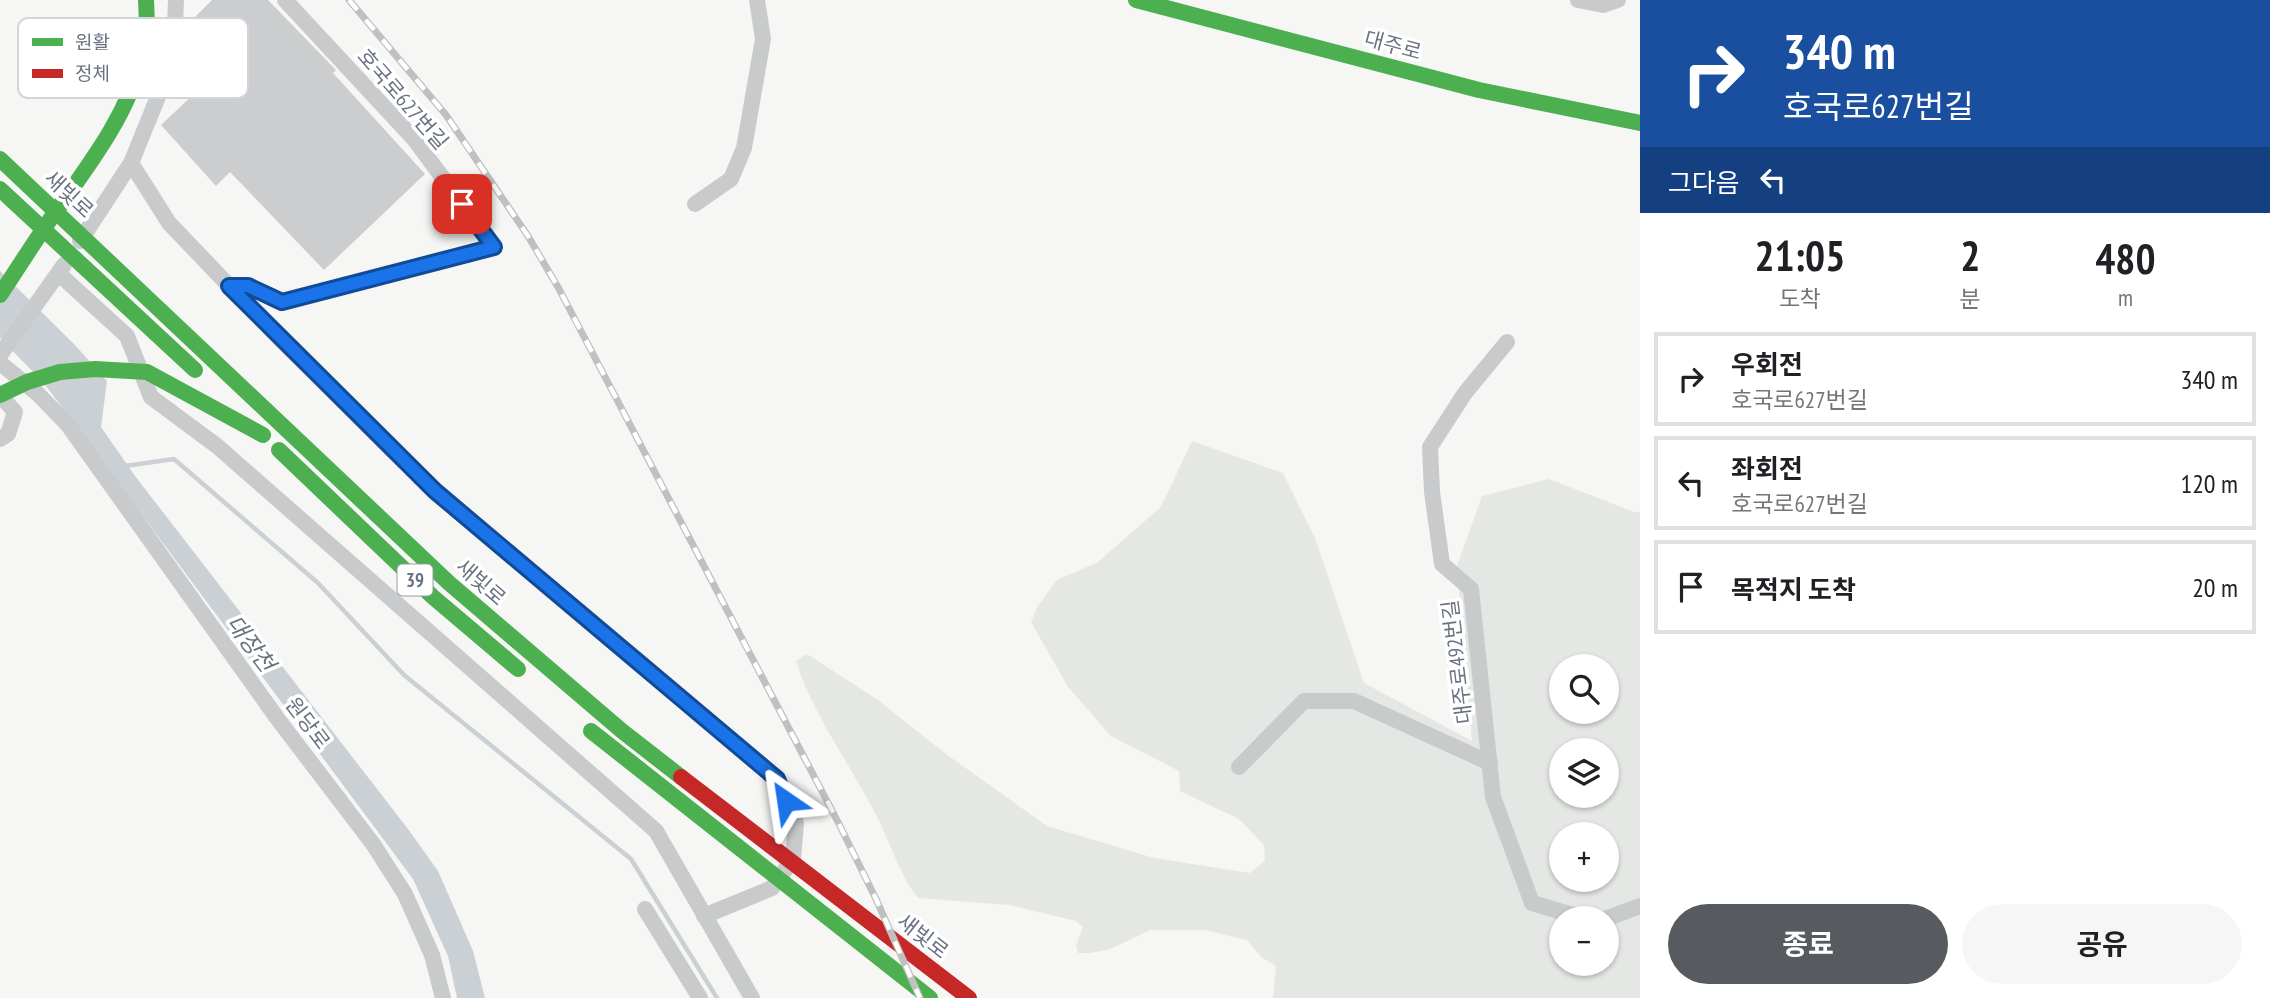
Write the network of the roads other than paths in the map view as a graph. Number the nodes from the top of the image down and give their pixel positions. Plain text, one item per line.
1 (133, 0) edge
2 (146, 0) edge
3 (176, 0) edge
4 (285, 0) edge
5 (757, 0) edge
6 (1136, 0) edge
7 (1578, 0) edge
8 (1618, 0) edge
9 (133, 18) edge
10 (148, 18) edge
11 (175, 18) edge
12 (114, 98) edge
13 (126, 98) edge
14 (158, 98) edge
15 (1640, 123) edge
16 (0, 159) edge
17 (131, 163) junction
18 (0, 189) edge
19 (695, 204) dead end
20 (32, 236) junction
21 (58, 273) junction
22 (0, 275) edge
23 (229, 286) junction
24 (0, 295) edge
25 (1507, 342) dead end
26 (0, 357) edge
27 (203, 378) dead end
28 (0, 395) edge
29 (223, 397) dead end
30 (262, 435) junction
31 (0, 439) edge
32 (528, 678) dead end
33 (582, 723) dead end
34 (1490, 763) junction
35 (1239, 767) dead end
36 (1640, 906) edge
37 (1549, 908) edge
38 (645, 909) dead end
39 (1619, 914) edge
40 (704, 916) junction
41 (443, 998) edge
42 (700, 998) edge
43 (752, 998) edge
44 (930, 998) edge
45 (969, 998) edge

1 - 9 main road
2 - 10 main road
3 - 11 street
4 - 23 street, 호국로627번길
5 - 19 street
6 - 15 main road, 대주로
7 - 8 street
12 - 20 main road
13 - 20 main road
14 - 17 street
16 - 45 main road, 새빛로 / 39
17 - 21 street
17 - 23 street
18 - 27 main road, 새빛로
20 - 22 main road
20 - 24 main road
21 - 26 street
21 - 40 street
23 - 40 street
25 - 34 street, 대주로492번길
26 - 41 street, 원당로
28 - 30 main road
28 - 31 street
29 - 30 main road, 새빛로 / 39
30 - 32 main road, 새빛로 / 39
33 - 44 main road
34 - 35 street, 대주로492번길
34 - 37 street, 대주로492번길
36 - 39 street
38 - 42 street
40 - 43 street

